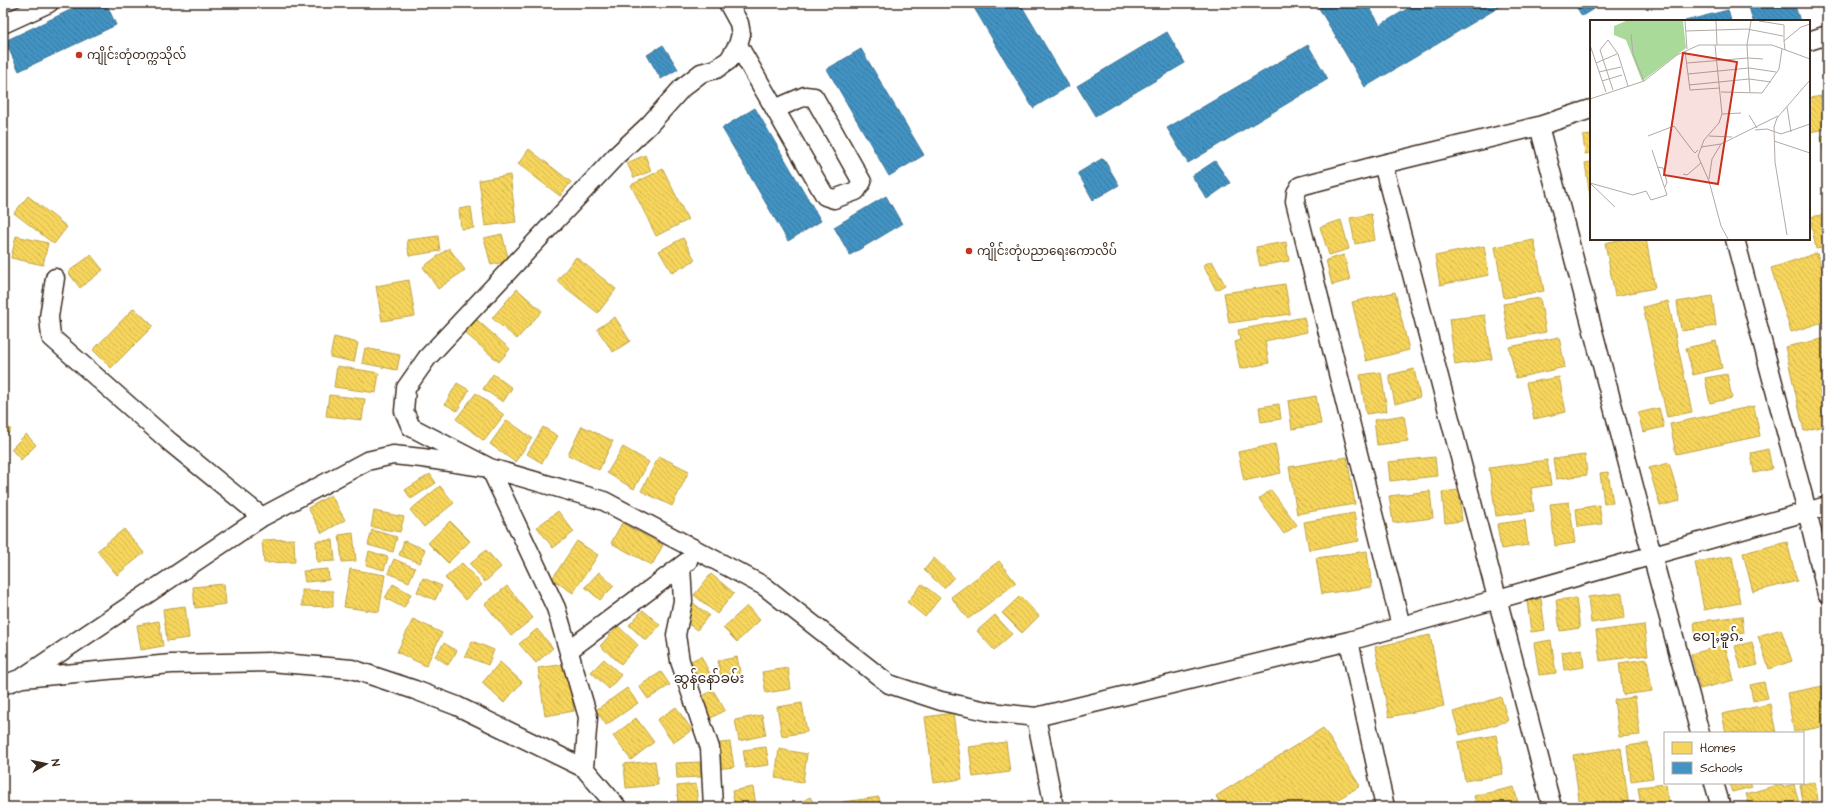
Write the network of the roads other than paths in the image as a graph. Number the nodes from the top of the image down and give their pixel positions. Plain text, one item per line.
1 (50, 3) edge
2 (728, 3) edge
3 (3, 24) edge
4 (1827, 35) edge
5 (1810, 41) edge
6 (738, 45) junction
7 (1590, 109) edge
8 (775, 110) junction
9 (1539, 126) junction
10 (1383, 164) junction
11 (1735, 240) edge
12 (55, 278) dead end
13 (490, 468) junction
14 (1827, 506) edge
15 (1807, 511) junction
16 (262, 517) junction
17 (700, 552) junction
18 (1652, 555) junction
19 (681, 566) junction
20 (1827, 594) edge
21 (1498, 598) junction
22 (1401, 626) junction
23 (1349, 641) junction
24 (569, 650) junction
25 (22, 678) junction
26 (3, 685) edge
27 (1036, 717) junction
28 (1700, 732) edge
29 (584, 768) junction
30 (1714, 784) edge
31 (617, 807) edge
32 (714, 807) edge
33 (1054, 807) edge
34 (1385, 807) edge
35 (1552, 807) edge
36 (1721, 807) edge

1 - 3 street
2 - 6 street
4 - 5 street
6 - 8 street
6 - 13 street
7 - 9 street
8 - 8 street
9 - 10 street
9 - 18 street
10 - 21 street
10 - 22 street
11 - 15 street
12 - 16 street
13 - 16 street
13 - 17 street
13 - 24 street
14 - 15 street
15 - 18 street
15 - 20 street
16 - 25 street
17 - 19 street
17 - 27 street
18 - 21 street
18 - 28 street
19 - 24 street
19 - 32 street
21 - 22 street
21 - 35 street
22 - 23 street
23 - 27 street
23 - 34 street
24 - 29 street
25 - 26 street
25 - 29 street
27 - 33 street
29 - 31 street
30 - 36 street

